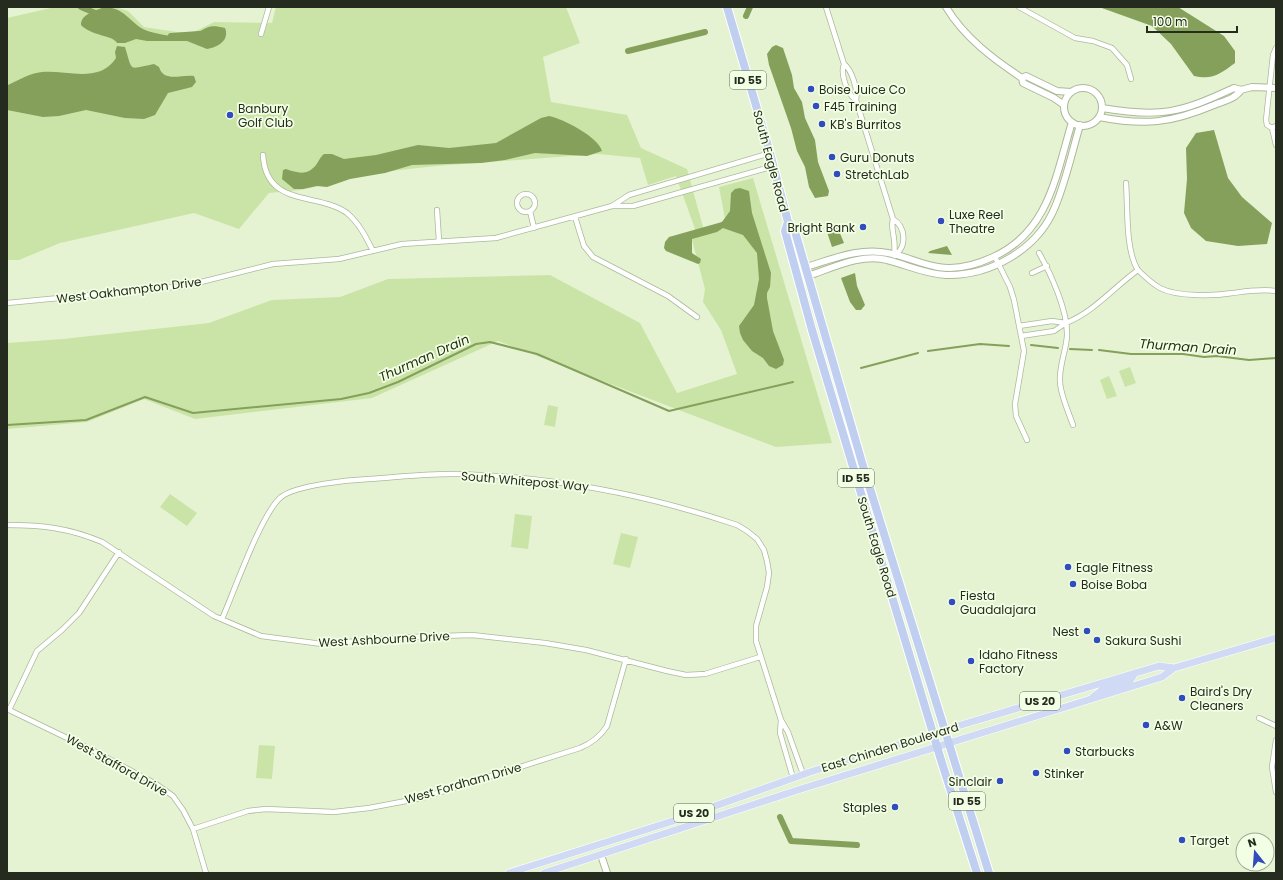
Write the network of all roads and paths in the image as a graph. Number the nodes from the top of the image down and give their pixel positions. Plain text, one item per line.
1 (269, 7) edge
2 (727, 7) edge
3 (826, 7) edge
4 (946, 7) edge
5 (1019, 7) edge
6 (261, 34) dead end
7 (1276, 48) edge
8 (1022, 78) junction
9 (1131, 80) dead end
10 (1269, 87) junction
11 (1276, 88) edge
12 (1241, 90) junction
13 (1071, 92) junction
14 (1064, 105) junction
15 (1102, 108) junction
16 (1099, 117) junction
17 (1072, 122) junction
18 (1080, 125) junction
19 (1274, 127) edge
20 (1276, 145) edge
21 (770, 153) junction
22 (263, 155) dead end
23 (774, 166) junction
24 (1126, 183) dead end
25 (612, 206) junction
26 (438, 210) dead end
27 (530, 211) junction
28 (575, 216) junction
29 (893, 220) junction
30 (788, 222) junction
31 (534, 228) junction
32 (439, 241) junction
33 (373, 251) junction
34 (1039, 252) dead end
35 (995, 257) junction
36 (894, 258) junction
37 (794, 264) junction
38 (999, 264) junction
39 (1047, 266) junction
40 (806, 267) junction
41 (1138, 270) junction
42 (1032, 273) dead end
43 (808, 276) junction
44 (1276, 291) edge
45 (7, 303) edge
46 (697, 317) dead end
47 (1066, 323) junction
48 (1019, 326) junction
49 (1021, 336) junction
50 (833, 361) junction
51 (825, 372) junction
52 (1073, 425) dead end
53 (1027, 440) dead end
54 (865, 472) junction
55 (7, 525) edge
56 (119, 552) junction
57 (222, 619) junction
58 (1276, 638) edge
59 (760, 657) junction
60 (626, 659) junction
61 (1174, 668) junction
62 (1135, 673) junction
63 (1090, 700) junction
64 (8, 709) edge
65 (1259, 718) dead end
66 (780, 720) junction
67 (1276, 726) edge
68 (944, 730) junction
69 (933, 734) junction
70 (1276, 740) edge
71 (948, 743) junction
72 (937, 746) junction
73 (803, 774) junction
74 (793, 778) junction
75 (1276, 792) edge
76 (193, 829) junction
77 (589, 848) junction
78 (601, 855) junction
79 (204, 872) edge
80 (509, 873) edge
81 (524, 873) edge
82 (544, 873) edge
83 (607, 873) edge
84 (977, 873) edge
85 (989, 873) edge

1 - 6 street
2 - 21 highway, South Eagle Road / ID 55
3 - 29 street
4 - 8 street
5 - 9 street
7 - 10 street
8 - 13 street
8 - 14 street
10 - 11 street
10 - 12 street
10 - 19 street
12 - 15 street
12 - 16 street
13 - 14 street
13 - 15 street
14 - 17 street
15 - 16 street
16 - 18 street
17 - 18 street
17 - 35 street
18 - 38 street
19 - 20 street
21 - 23 highway, South Eagle Road / ID 55
21 - 25 street, West Oakhampton Drive
22 - 33 street
23 - 25 street, West Oakhampton Drive
23 - 30 highway, South Eagle Road / ID 55
24 - 41 street
25 - 28 street, West Oakhampton Drive
26 - 32 street
27 - 27 street
27 - 31 street
28 - 31 street, West Oakhampton Drive
28 - 46 street
29 - 36 street
29 - 36 street
30 - 37 highway, South Eagle Road / ID 55
30 - 40 highway, South Eagle Road / ID 55
31 - 32 street, West Oakhampton Drive
32 - 33 street, West Oakhampton Drive
33 - 45 street, West Oakhampton Drive
34 - 39 street
35 - 36 street
35 - 38 street
36 - 38 street
36 - 40 street
36 - 43 street
37 - 50 highway
37 - 51 highway, South Eagle Road / ID 55
38 - 48 street
39 - 42 street
39 - 47 street
40 - 43 highway, South Eagle Road / ID 55
41 - 44 street
41 - 47 street
43 - 50 highway, South Eagle Road / ID 55
47 - 48 street
47 - 49 street
47 - 52 street
48 - 49 street
49 - 53 street
50 - 54 highway, South Eagle Road / ID 55
51 - 54 highway
51 - 69 highway, South Eagle Road / ID 55
54 - 68 highway, South Eagle Road / ID 55
55 - 56 street, West Ashbourne Drive
56 - 57 street, West Ashbourne Drive
56 - 64 street
57 - 59 street, South Whitepost Way
57 - 60 street, West Ashbourne Drive
58 - 61 main road, East Chinden Boulevard / US 20
59 - 60 street, West Ashbourne Drive
59 - 66 street, South Whitepost Way
60 - 76 street, West Fordham Drive
61 - 62 main road, East Chinden Boulevard / US 20
61 - 63 main road, US 20
62 - 63 main road
62 - 68 main road, East Chinden Boulevard / US 20
63 - 71 main road, US 20
64 - 76 street, West Stafford Drive
65 - 67 street
66 - 73 street, South Whitepost Way
66 - 74 street, South Whitepost Way
68 - 69 main road, East Chinden Boulevard / US 20
68 - 71 highway, ID 55
69 - 72 highway, ID 55
69 - 73 main road, East Chinden Boulevard / US 20
70 - 75 street
71 - 72 main road, US 20
71 - 85 highway, ID 55
72 - 78 main road, US 20
72 - 84 highway, ID 55
73 - 74 main road, East Chinden Boulevard / US 20
74 - 77 main road, East Chinden Boulevard / US 20
76 - 79 street, West Stafford Drive
77 - 80 main road, East Chinden Boulevard / US 20
77 - 81 main road
78 - 82 main road, US 20
78 - 83 street

